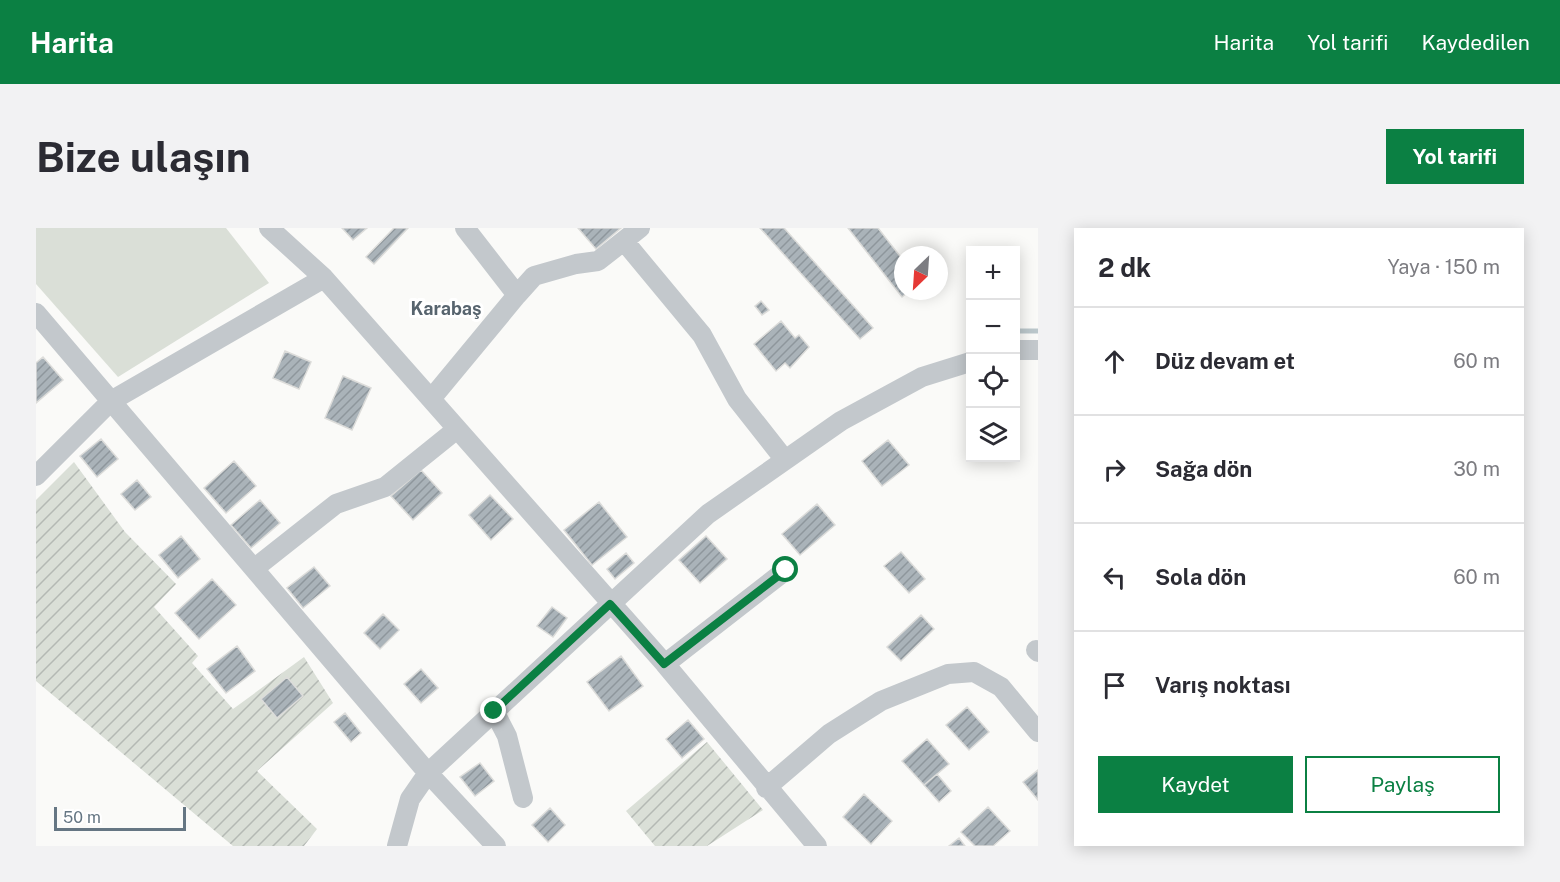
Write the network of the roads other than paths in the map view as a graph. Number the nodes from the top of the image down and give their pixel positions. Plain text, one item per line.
1 (269, 228) edge
2 (465, 228) edge
3 (640, 228) edge
4 (624, 241) junction
5 (324, 278) junction
6 (518, 295) junction
7 (36, 313) edge
8 (1038, 350) edge
9 (1020, 351) edge
10 (966, 363) edge
11 (431, 399) junction
12 (111, 401) junction
13 (457, 429) junction
14 (785, 460) junction
15 (36, 476) edge
16 (255, 568) junction
17 (786, 570) dead end
18 (610, 604) junction
19 (664, 664) junction
20 (494, 711) junction
21 (1038, 732) edge
22 (428, 773) junction
23 (766, 788) junction
24 (524, 798) dead end
25 (397, 846) edge
26 (496, 846) edge
27 (817, 846) edge

1 - 5 street
2 - 6 street
3 - 4 street
4 - 6 street
4 - 14 street
5 - 11 street
5 - 12 street
6 - 11 street
7 - 12 street
8 - 9 street
10 - 14 street
11 - 13 street
12 - 15 street
12 - 16 street
13 - 16 street
13 - 18 street
14 - 18 street
16 - 22 street
17 - 19 street
18 - 19 street
18 - 20 street
19 - 23 street
20 - 22 street
20 - 24 street
21 - 23 street
22 - 25 street
22 - 26 street
23 - 27 street

